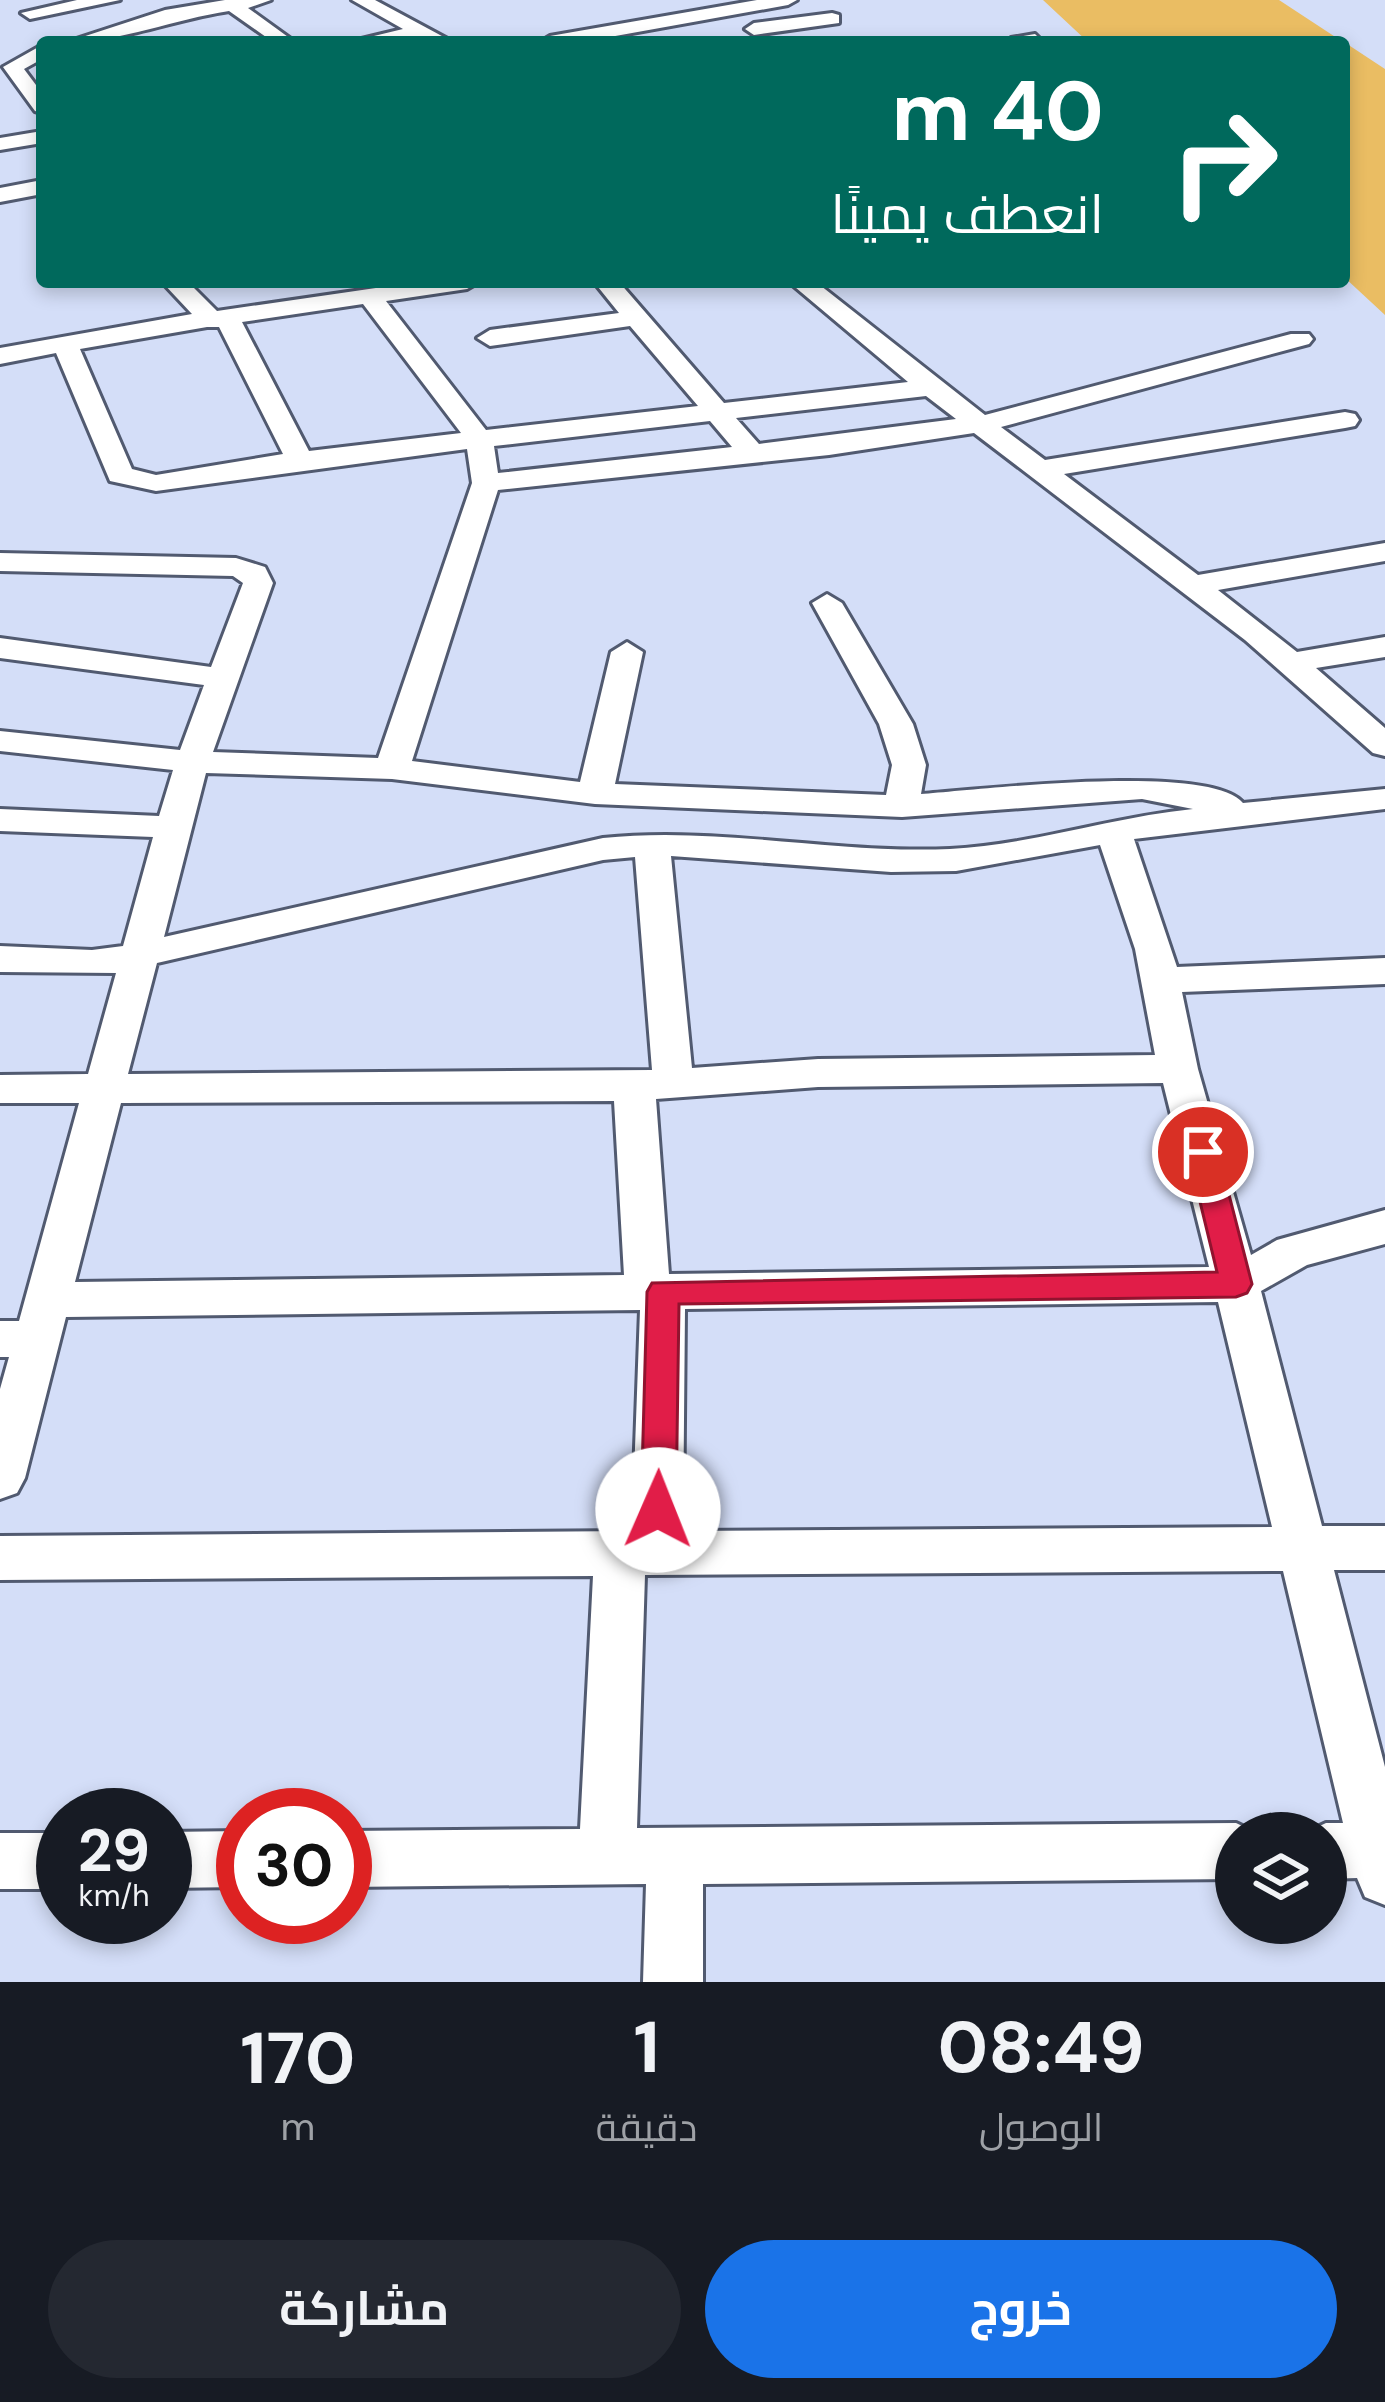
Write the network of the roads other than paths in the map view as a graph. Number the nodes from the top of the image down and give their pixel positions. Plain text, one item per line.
1 (110, 0) edge
2 (262, 0) edge
3 (362, 0) edge
4 (788, 0) edge
5 (231, 4) junction
6 (30, 14) dead end
7 (832, 19) dead end
8 (140, 22) junction
9 (422, 31) junction
10 (96, 36) edge
11 (158, 36) edge
12 (276, 36) edge
13 (393, 36) edge
14 (432, 36) edge
15 (584, 36) edge
16 (709, 36) edge
17 (36, 53) edge
18 (8, 65) edge
19 (36, 99) edge
20 (36, 138) edge
21 (0, 144) edge
22 (36, 189) edge
23 (0, 195) edge
24 (181, 288) edge
25 (428, 288) edge
26 (611, 288) edge
27 (808, 288) edge
28 (370, 297) junction
29 (635, 318) junction
30 (221, 320) junction
31 (490, 338) dead end
32 (1300, 339) dead end
33 (66, 347) junction
34 (0, 356) edge
35 (931, 387) junction
36 (714, 412) junction
37 (1345, 420) dead end
38 (984, 423) junction
39 (479, 440) junction
40 (752, 453) junction
41 (300, 460) junction
42 (1041, 469) junction
43 (486, 483) junction
44 (1385, 552) edge
45 (0, 562) edge
46 (1190, 585) junction
47 (827, 603) dead end
48 (1385, 647) edge
49 (0, 648) edge
50 (627, 652) dead end
51 (1291, 663) junction
52 (223, 678) junction
53 (0, 741) edge
54 (1385, 746) edge
55 (192, 762) junction
56 (392, 770) junction
57 (595, 794) junction
58 (1385, 799) edge
59 (902, 806) junction
60 (1258, 811) junction
61 (0, 820) edge
62 (174, 827) junction
63 (1114, 832) junction
64 (652, 844) junction
65 (141, 953) junction
66 (0, 959) edge
67 (1385, 971) edge
68 (1162, 980) junction
69 (1178, 1070) junction
70 (654, 1085) junction
71 (104, 1088) junction
72 (0, 1089) edge
73 (1385, 1227) edge
74 (1236, 1284) junction
75 (656, 1292) junction
76 (28, 1326) edge
77 (0, 1478) edge
78 (1385, 1548) edge
79 (1301, 1549) junction
80 (638, 1553) junction
81 (0, 1558) edge
82 (1215, 1851) edge
83 (608, 1856) junction
84 (674, 1857) junction
85 (1369, 1857) edge
86 (372, 1858) edge
87 (0, 1861) edge
88 (36, 1861) edge
89 (673, 1982) edge

1 - 6 street
2 - 5 street
3 - 9 street
4 - 15 street
5 - 8 street
5 - 12 street
7 - 16 street
8 - 10 street
8 - 11 street
9 - 13 street
9 - 14 street
17 - 18 street
18 - 19 street
20 - 21 street
22 - 23 street
24 - 30 street
25 - 28 street
26 - 29 street
27 - 35 street
28 - 30 street
28 - 39 street
29 - 31 street
29 - 36 street
30 - 33 street
30 - 41 street
32 - 38 street
33 - 34 street
33 - 41 street
35 - 36 street
35 - 38 street
36 - 39 street
36 - 40 street
37 - 42 street
38 - 40 street
38 - 42 street
39 - 41 street
39 - 43 street
40 - 43 street
42 - 46 street
43 - 56 street
44 - 46 street
45 - 52 street
46 - 51 street
47 - 59 street
48 - 51 street
49 - 52 street
50 - 57 street
51 - 54 street
52 - 55 street
53 - 55 street
55 - 56 street
55 - 62 street
56 - 57 street
57 - 59 street
58 - 60 street
59 - 60 street
60 - 63 street
61 - 62 street
62 - 65 street
63 - 64 street
63 - 68 street
64 - 65 street
64 - 70 street
65 - 66 street
65 - 71 street
67 - 68 street
68 - 69 street
69 - 70 street
69 - 74 street
70 - 71 street
70 - 75 street
71 - 72 street
71 - 76 street
73 - 74 street
74 - 75 street
74 - 79 street
75 - 76 street
75 - 80 street
76 - 77 street
78 - 79 street
79 - 80 street
79 - 85 street
80 - 81 street
80 - 83 street
82 - 84 street
83 - 84 street
83 - 86 street
84 - 89 street
87 - 88 street

